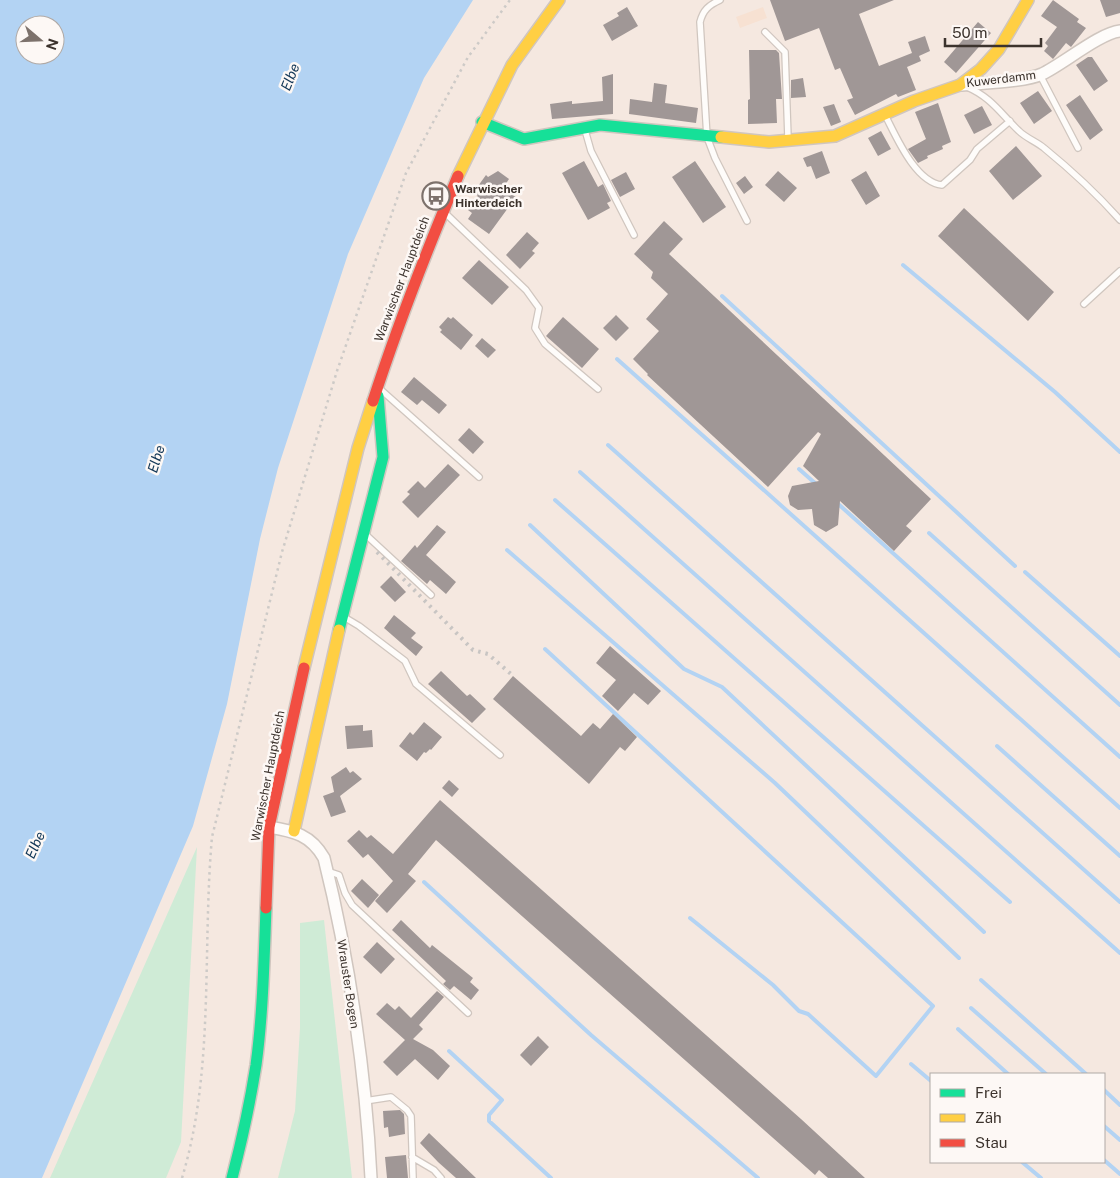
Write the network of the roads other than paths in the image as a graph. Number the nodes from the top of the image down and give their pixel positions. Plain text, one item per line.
1 (558, 0) edge
2 (720, 0) edge
3 (1028, 0) edge
4 (1120, 31) edge
5 (765, 32) dead end
6 (1040, 75) junction
7 (960, 85) junction
8 (885, 114) junction
9 (1010, 121) junction
10 (482, 122) junction
11 (585, 128) junction
12 (707, 137) junction
13 (788, 141) junction
14 (1078, 148) dead end
15 (442, 211) junction
16 (1120, 220) edge
17 (747, 221) dead end
18 (634, 235) dead end
19 (1120, 271) edge
20 (1084, 304) dead end
21 (377, 387) junction
22 (598, 390) dead end
23 (479, 477) dead end
24 (363, 533) junction
25 (431, 594) dead end
26 (342, 616) junction
27 (500, 755) dead end
28 (269, 827) junction
29 (294, 831) junction
30 (327, 871) junction
31 (468, 1013) dead end
32 (365, 1102) junction
33 (412, 1156) junction
34 (232, 1178) edge
35 (371, 1178) edge
36 (413, 1178) edge
37 (442, 1178) edge

1 - 10 street, Warwischer Hauptdeich
2 - 12 lane
3 - 7 street
4 - 6 street, Kuwerdamm
5 - 13 lane
6 - 7 street, Kuwerdamm
6 - 14 lane
7 - 8 street
7 - 9 lane
8 - 9 lane
8 - 13 street
9 - 16 lane
10 - 11 street
10 - 15 street, Warwischer Hauptdeich
11 - 12 street
11 - 18 lane
12 - 13 street
12 - 17 lane
15 - 21 street, Warwischer Hauptdeich
15 - 22 lane
19 - 20 lane
21 - 23 lane
21 - 24 street, Warwischer Hauptdeich
21 - 28 street, Warwischer Hauptdeich
24 - 25 lane
24 - 26 street, Warwischer Hauptdeich
26 - 27 lane
26 - 29 street, Warwischer Hauptdeich
28 - 29 street, Wrauster Bogen
28 - 34 street, Warwischer Hauptdeich
29 - 30 street, Wrauster Bogen
30 - 31 lane
30 - 32 street, Wrauster Bogen
32 - 33 lane
32 - 35 street, Wrauster Bogen
33 - 36 lane
33 - 37 lane

